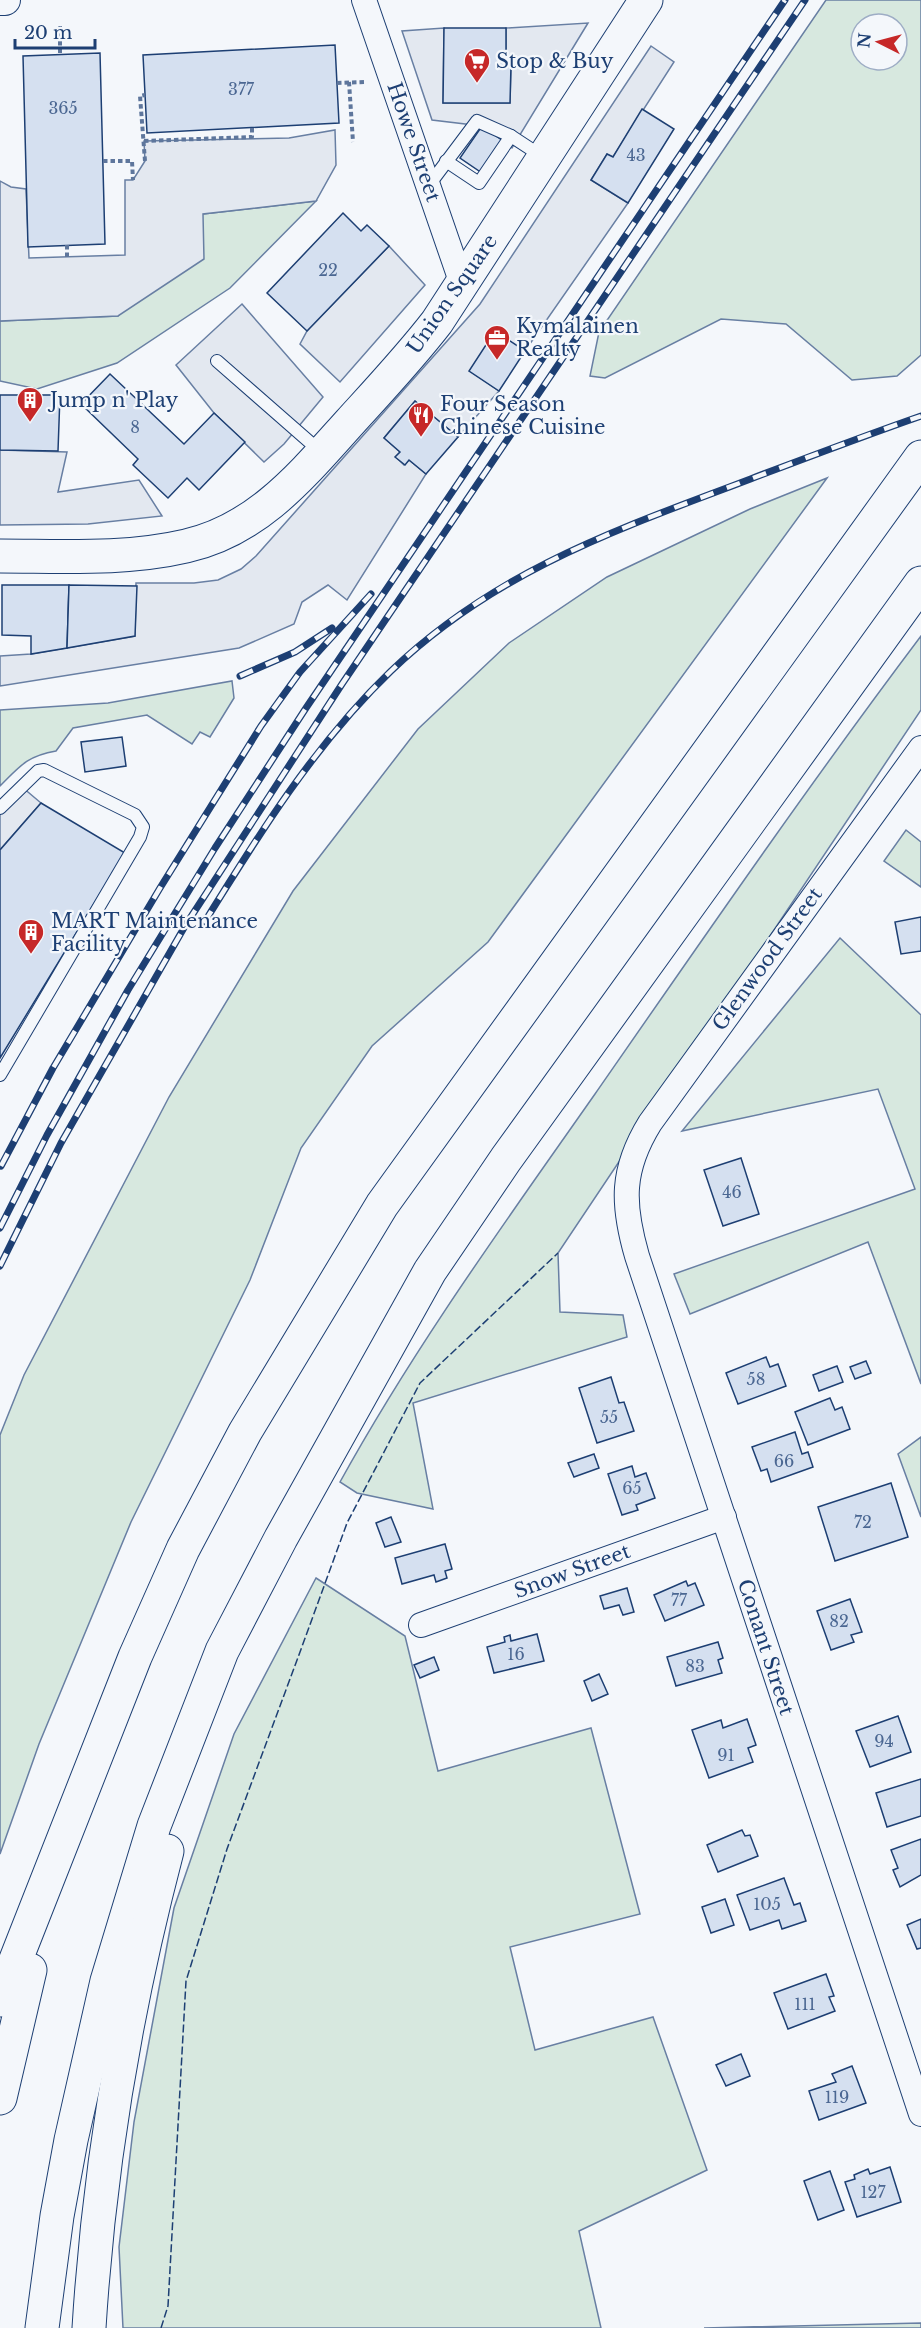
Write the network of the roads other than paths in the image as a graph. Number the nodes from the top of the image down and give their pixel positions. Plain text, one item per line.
1 (0, 0) edge
2 (5, 0) edge
3 (364, 0) edge
4 (646, 0) edge
5 (511, 136) junction
6 (543, 158) junction
7 (446, 162) junction
8 (429, 185) junction
9 (462, 284) junction
10 (217, 360) dead end
11 (921, 441) edge
12 (322, 453) junction
13 (921, 457) edge
14 (866, 534) junction
15 (0, 556) edge
16 (919, 586) edge
17 (921, 748) edge
18 (0, 808) edge
19 (0, 1075) edge
20 (626, 1176) joint
21 (723, 1517) junction
22 (421, 1625) dead end
23 (214, 1675) junction
24 (81, 1798) junction
25 (0, 2000) edge
26 (0, 2098) edge
27 (921, 2114) edge
28 (42, 2328) edge
29 (89, 2328) edge

1 - 2 street
3 - 8 street, Howe Street
4 - 6 main road, Union Square
5 - 6 lane
5 - 7 lane
5 - 7 lane
6 - 9 main road, Union Square
7 - 8 lane
8 - 9 street, Howe Street
9 - 12 main road, Union Square
10 - 12 lane
11 - 14 main road
12 - 15 main road, Union Square
13 - 14 main road
14 - 24 main road
16 - 23 main road
17 - 20 street, Glenwood Street
18 - 19 lane
20 - 21 street, Conant Street
21 - 22 street, Snow Street
21 - 27 street, Conant Street
23 - 28 main road
23 - 29 main road
24 - 25 main road
24 - 26 main road

